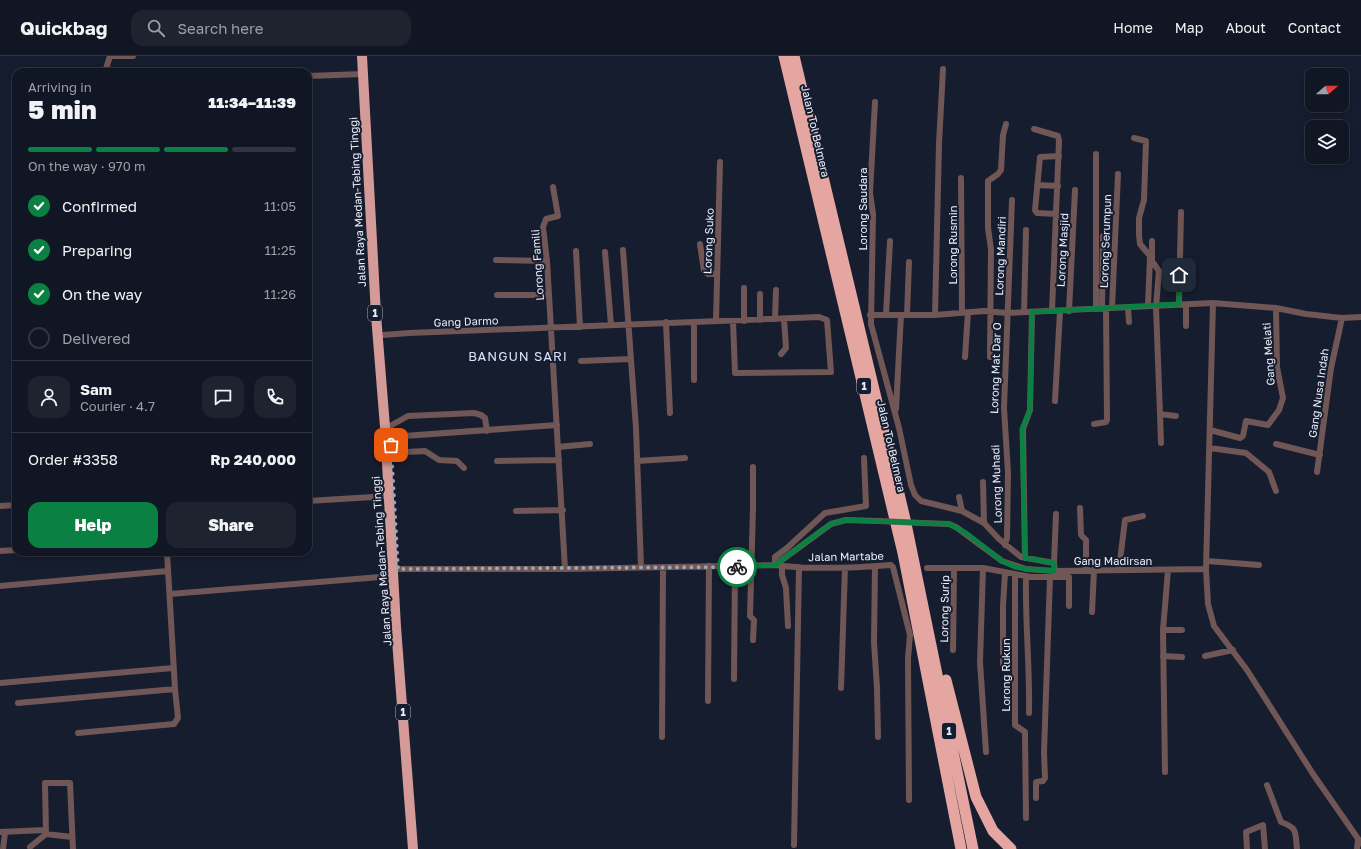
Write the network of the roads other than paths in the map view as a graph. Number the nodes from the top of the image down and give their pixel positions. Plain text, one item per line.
1 (110, 56) edge
2 (133, 56) edge
3 (362, 56) edge
4 (368, 56) edge
5 (784, 56) edge
6 (794, 56) edge
7 (106, 68) edge
8 (943, 69) dead end
9 (363, 74) junction
10 (312, 76) edge
11 (875, 102) dead end
12 (1006, 124) dead end
13 (1034, 129) dead end
14 (1134, 138) dead end
15 (1096, 154) dead end
16 (1058, 156) junction
17 (720, 162) dead end
18 (1118, 174) dead end
19 (961, 178) dead end
20 (1037, 185) junction
21 (1058, 186) junction
22 (553, 187) dead end
23 (1075, 190) dead end
24 (1012, 200) dead end
25 (1181, 212) dead end
26 (1057, 214) junction
27 (1026, 230) dead end
28 (1106, 234) dead end
29 (890, 241) dead end
30 (1152, 241) dead end
31 (700, 244) dead end
32 (623, 250) dead end
33 (576, 252) dead end
34 (605, 252) dead end
35 (496, 260) dead end
36 (547, 261) junction
37 (909, 262) dead end
38 (717, 274) junction
39 (744, 288) dead end
40 (776, 290) dead end
41 (497, 294) dead end
42 (549, 294) junction
43 (760, 294) dead end
44 (1213, 303) junction
45 (1179, 304) junction
46 (1186, 305) junction
47 (1148, 306) junction
48 (1156, 307) junction
49 (1104, 308) junction
50 (1128, 308) junction
51 (1276, 308) junction
52 (990, 311) junction
53 (1052, 311) junction
54 (1060, 311) junction
55 (1069, 311) junction
56 (965, 312) junction
57 (1024, 312) junction
58 (1032, 312) junction
59 (1007, 313) junction
60 (870, 315) junction
61 (886, 315) junction
62 (904, 315) junction
63 (935, 315) junction
64 (1361, 317) edge
65 (1342, 318) junction
66 (775, 319) junction
67 (784, 319) junction
68 (760, 320) junction
69 (716, 321) junction
70 (733, 321) junction
71 (744, 321) junction
72 (666, 322) junction
73 (1129, 322) dead end
74 (694, 323) junction
75 (629, 325) junction
76 (611, 326) junction
77 (1186, 326) dead end
78 (580, 327) junction
79 (551, 328) junction
80 (383, 335) junction
81 (782, 354) dead end
82 (965, 357) dead end
83 (990, 357) dead end
84 (631, 359) junction
85 (581, 361) dead end
86 (694, 380) dead end
87 (1055, 401) dead end
88 (670, 413) dead end
89 (896, 414) junction
90 (1160, 414) junction
91 (1176, 416) dead end
92 (1004, 422) joint
93 (1094, 424) dead end
94 (557, 425) junction
95 (390, 426) junction
96 (487, 430) junction
97 (1210, 430) junction
98 (390, 437) junction
99 (1161, 443) dead end
100 (590, 444) dead end
101 (1276, 444) dead end
102 (558, 447) junction
103 (1210, 448) junction
104 (389, 453) junction
105 (1320, 455) junction
106 (685, 458) dead end
107 (864, 458) dead end
108 (559, 460) junction
109 (637, 461) junction
110 (497, 462) dead end
111 (753, 467) dead end
112 (464, 468) dead end
113 (1317, 472) dead end
114 (983, 482) dead end
115 (1276, 491) dead end
116 (389, 496) junction
117 (959, 497) dead end
118 (312, 501) edge
119 (12, 505) edge
120 (0, 506) edge
121 (1080, 508) dead end
122 (563, 510) junction
123 (516, 511) dead end
124 (962, 511) junction
125 (1056, 514) dead end
126 (1143, 516) dead end
127 (984, 523) junction
128 (1006, 545) junction
129 (12, 550) edge
130 (0, 551) edge
131 (167, 556) edge
132 (1025, 558) junction
133 (1207, 561) junction
134 (1054, 563) junction
135 (775, 565) junction
136 (1259, 565) dead end
137 (709, 566) junction
138 (752, 566) junction
139 (782, 566) junction
140 (875, 566) junction
141 (641, 567) junction
142 (663, 567) junction
143 (735, 567) junction
144 (799, 567) junction
145 (845, 568) junction
146 (927, 568) dead end
147 (954, 568) junction
148 (982, 568) junction
149 (565, 569) junction
150 (1119, 569) junction
151 (1206, 569) junction
152 (1086, 570) junction
153 (1094, 570) junction
154 (1168, 570) junction
155 (168, 571) junction
156 (395, 571) junction
157 (1054, 571) junction
158 (1005, 573) junction
159 (1069, 573) junction
160 (1015, 576) junction
161 (1026, 577) junction
162 (1050, 577) junction
163 (0, 586) edge
164 (170, 594) junction
165 (1069, 606) dead end
166 (926, 612) junction
167 (1092, 612) dead end
168 (788, 626) dead end
169 (1163, 630) junction
170 (1182, 630) dead end
171 (753, 640) dead end
172 (953, 650) dead end
173 (1233, 650) junction
174 (1163, 656) junction
175 (1205, 656) dead end
176 (1182, 658) dead end
177 (173, 668) junction
178 (1003, 668) dead end
179 (734, 679) dead end
180 (0, 683) edge
181 (841, 688) dead end
182 (176, 689) junction
183 (708, 701) dead end
184 (18, 703) dead end
185 (1028, 713) dead end
186 (78, 733) dead end
187 (662, 737) dead end
188 (878, 737) dead end
189 (986, 752) dead end
190 (1165, 772) dead end
191 (1267, 785) dead end
192 (951, 798) junction
193 (1036, 798) dead end
194 (909, 800) dead end
195 (1026, 818) dead end
196 (2, 832) edge
197 (45, 832) junction
198 (72, 837) junction
199 (1360, 841) edge
200 (794, 845) dead end
201 (30, 847) dead end
202 (3, 849) edge
203 (73, 849) edge
204 (413, 849) edge
205 (419, 849) edge
206 (955, 849) edge
207 (961, 849) edge
208 (973, 849) edge
209 (1011, 849) edge
210 (1247, 849) edge
211 (1265, 849) edge
212 (1297, 849) edge
213 (1357, 849) edge

1 - 2 street
1 - 7 street
3 - 9 highway, Jalan Raya Medan-Tebing Tinggi / 1
4 - 80 highway, Jalan Raya Medan-Tebing Tinggi / 1
5 - 192 highway, Jalan Tol Belmera / 1
6 - 166 highway, Jalan Tol Belmera / 1
8 - 63 street
9 - 10 street
9 - 104 highway, Jalan Raya Medan-Tebing Tinggi / 1
11 - 60 street, Lorong Saudara
12 - 52 street
13 - 16 street
14 - 47 street
15 - 49 street
16 - 20 street
16 - 21 street
17 - 38 street, Lorong Suko
18 - 49 street, Lorong Serumpun
19 - 56 street, Lorong Rusmin
20 - 21 street
20 - 26 street
21 - 26 street
22 - 36 street, Lorong Famili
23 - 55 street, Lorong Masjid
24 - 59 street, Lorong Mandiri
25 - 45 street
26 - 53 street
27 - 57 street
28 - 49 street
29 - 61 street
30 - 48 street
31 - 38 street
32 - 75 street
33 - 78 street
34 - 76 street
35 - 36 street
36 - 42 street, Lorong Famili
37 - 62 street
38 - 69 street, Lorong Suko
39 - 71 street
40 - 66 street
41 - 42 street
42 - 79 street, Lorong Famili
43 - 68 street
44 - 46 street
44 - 51 street
44 - 97 street
45 - 46 street
45 - 48 street
46 - 77 street
47 - 48 street
47 - 50 street
48 - 90 street
49 - 50 street
49 - 55 street
49 - 93 street
50 - 73 street
51 - 65 street
51 - 97 street, Gang Melati
52 - 56 street
52 - 59 street
52 - 83 street
53 - 54 street
53 - 58 street
54 - 55 street
54 - 87 street
56 - 63 street
56 - 82 street, Lorong Rusmin
57 - 58 street
57 - 59 street
58 - 132 street
59 - 92 street, Lorong Mat Dar O
60 - 61 street
60 - 89 street, Lorong Saudara
61 - 62 street
62 - 63 street
62 - 89 street
64 - 65 street
65 - 105 street, Gang Nusa Indah
66 - 67 street, Gang Darmo
66 - 68 street, Gang Darmo
67 - 70 street, Gang Darmo
67 - 81 street
68 - 71 street, Gang Darmo
69 - 70 street, Gang Darmo
69 - 74 street, Gang Darmo
70 - 71 street, Gang Darmo
72 - 74 street, Gang Darmo
72 - 75 street, Gang Darmo
72 - 88 street
74 - 86 street
75 - 76 street, Gang Darmo
75 - 84 street
76 - 78 street, Gang Darmo
78 - 79 street, Gang Darmo
79 - 80 street, Gang Darmo
79 - 94 street, Lorong Famili
80 - 95 highway, Jalan Raya Medan-Tebing Tinggi / 1
84 - 85 street
84 - 109 street
89 - 124 street
90 - 91 street
90 - 99 street
92 - 128 street, Lorong Muhadi
94 - 96 street
94 - 102 street, Lorong Famili
95 - 96 street
95 - 98 highway, Jalan Raya Medan-Tebing Tinggi / 1
96 - 98 street
97 - 103 street
98 - 104 highway, Jalan Raya Medan-Tebing Tinggi / 1
100 - 102 street
101 - 105 street
102 - 108 street, Lorong Famili
103 - 115 street
103 - 133 street
104 - 112 street
104 - 116 highway, Jalan Raya Medan-Tebing Tinggi / 1
104 - 156 highway, Jalan Raya Medan-Tebing Tinggi / 1
105 - 113 street, Gang Nusa Indah
106 - 109 street
107 - 135 street, Jalan Martabe
108 - 110 street
108 - 122 street, Lorong Famili
109 - 141 street
111 - 138 street
114 - 127 street
116 - 118 street
116 - 156 highway, Jalan Raya Medan-Tebing Tinggi / 1
117 - 124 street
119 - 120 street
121 - 152 street
122 - 123 street
122 - 149 street, Lorong Famili
124 - 127 street
125 - 134 street
126 - 150 street
127 - 128 street
128 - 132 street
129 - 130 street
131 - 155 street
132 - 134 street
133 - 136 street
133 - 151 street
134 - 157 street
135 - 138 street
135 - 139 street, Jalan Martabe
135 - 157 street, Gang Madirsan, bridge
137 - 142 street
137 - 143 street
137 - 183 street
138 - 143 street
138 - 171 street
139 - 144 street, Jalan Martabe
139 - 168 street
140 - 145 street, Jalan Martabe
140 - 188 street
140 - 194 street, Jalan Martabe
141 - 142 street
141 - 149 street
142 - 187 street
143 - 179 street
144 - 145 street, Jalan Martabe
144 - 200 street
145 - 181 street
146 - 147 street
147 - 148 street
147 - 172 street, Lorong Surip
148 - 158 street
148 - 189 street
149 - 156 street
150 - 153 street, Gang Madirsan
150 - 154 street, Gang Madirsan
151 - 154 street, Gang Madirsan
151 - 173 street
152 - 153 street, Gang Madirsan
152 - 159 street, Gang Madirsan
153 - 167 street
154 - 169 street
155 - 163 street
155 - 164 street
156 - 164 street
156 - 204 highway, Jalan Raya Medan-Tebing Tinggi / 1
156 - 205 highway, Jalan Raya Medan-Tebing Tinggi / 1
157 - 159 street, Gang Madirsan
158 - 160 street
158 - 178 street
159 - 162 street
159 - 165 street
160 - 161 street
160 - 195 street, Lorong Rukun
161 - 162 street
161 - 185 street
162 - 193 street
164 - 177 street
166 - 208 highway, 1
166 - 209 highway
169 - 170 street
169 - 174 street
173 - 175 street
173 - 199 street
174 - 176 street
174 - 190 street
177 - 180 street
177 - 182 street
182 - 184 street
182 - 186 street
191 - 212 street
192 - 206 highway
192 - 207 highway, 1
196 - 197 street
196 - 202 street
197 - 198 street
197 - 198 street
197 - 201 street
198 - 203 street
199 - 213 street
210 - 211 street

